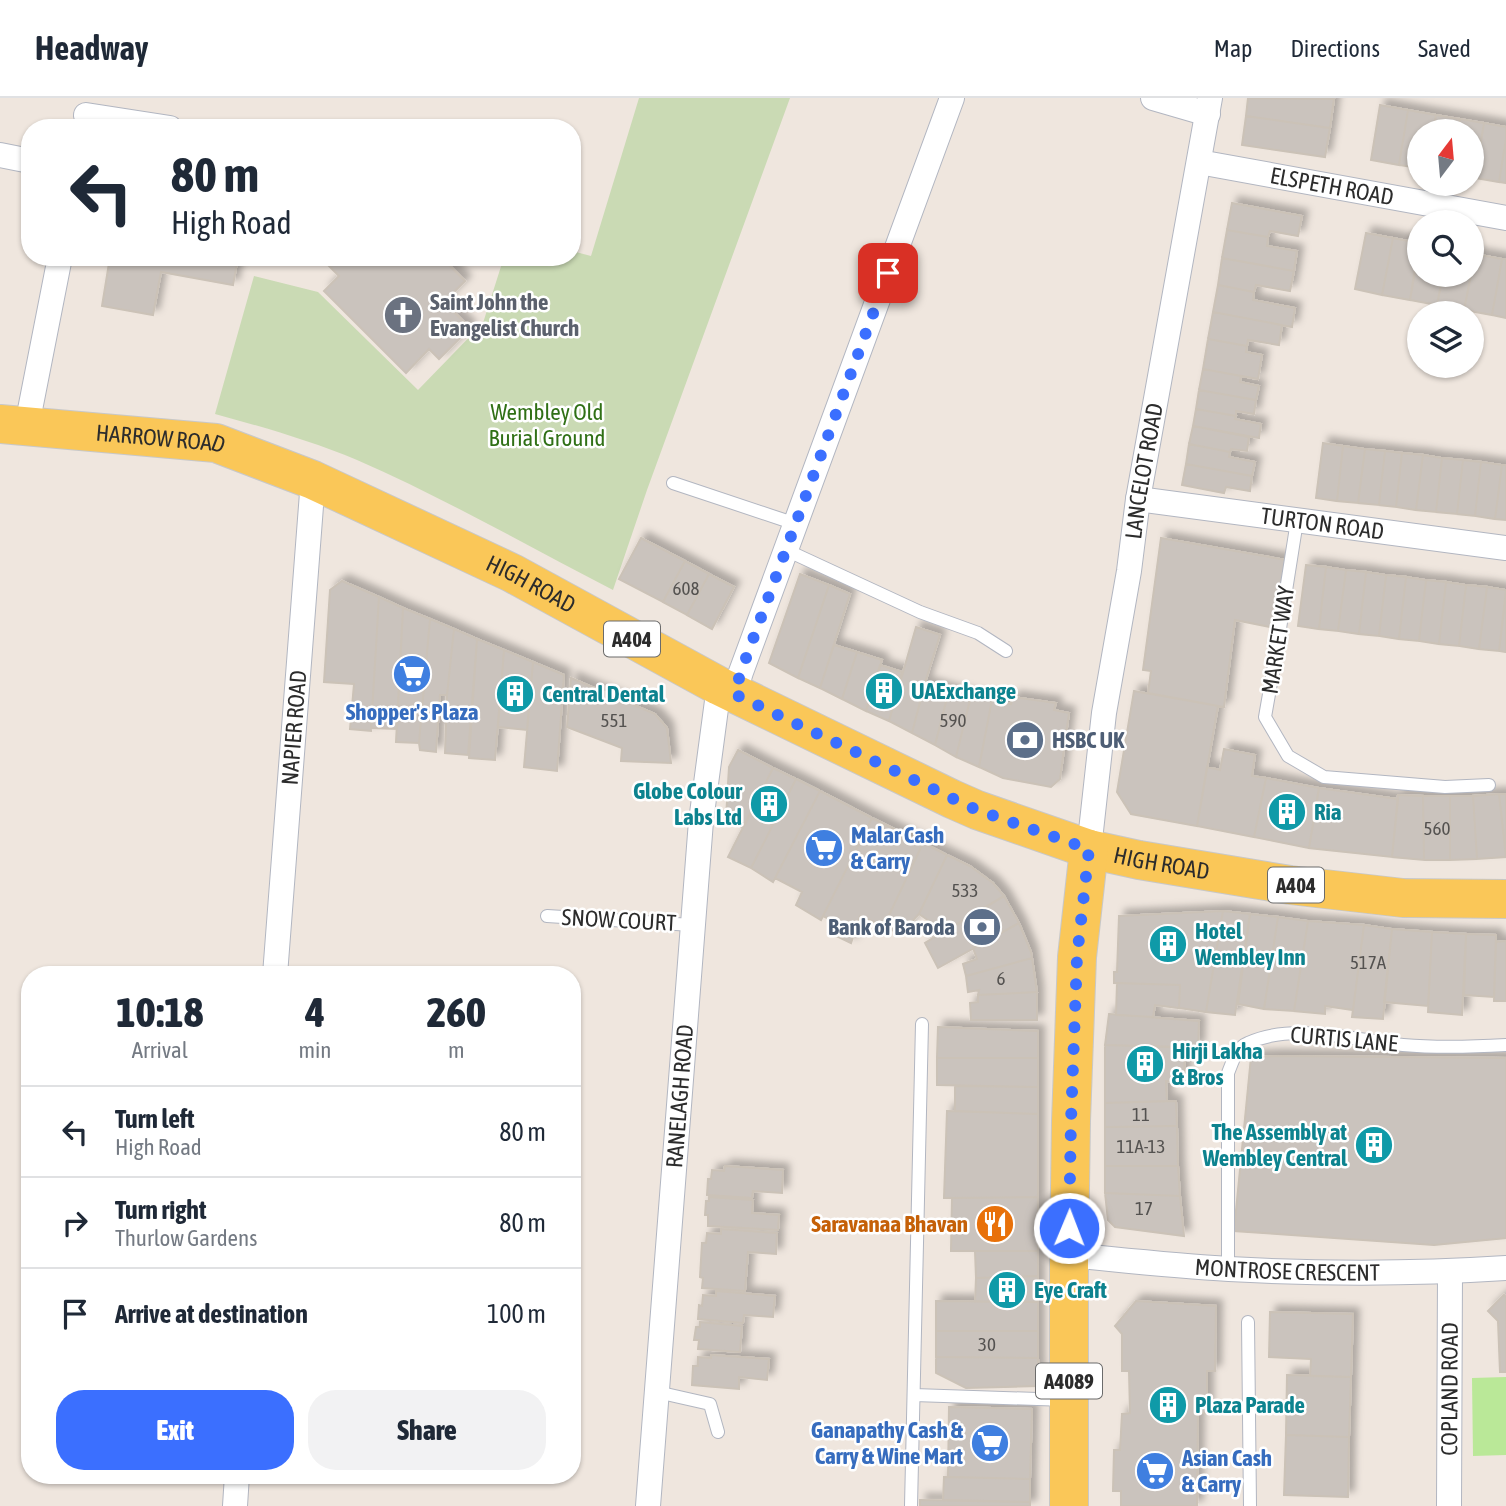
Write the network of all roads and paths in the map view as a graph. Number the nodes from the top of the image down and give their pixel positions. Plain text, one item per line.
1 (952, 98) edge
2 (1153, 98) edge
3 (1209, 106) edge
4 (87, 114) edge
5 (117, 119) edge
6 (0, 155) edge
7 (21, 159) edge
8 (1199, 162) junction
9 (1506, 218) edge
10 (57, 266) edge
11 (13, 424) edge
12 (313, 480) junction
13 (673, 483) dead end
14 (1138, 499) junction
15 (1297, 521) junction
16 (796, 524) junction
17 (1506, 548) edge
18 (786, 550) junction
19 (1006, 651) dead end
20 (727, 690) junction
21 (1489, 785) dead end
22 (1089, 849) junction
23 (1506, 899) edge
24 (547, 916) dead end
25 (692, 925) junction
26 (276, 966) edge
27 (922, 1024) dead end
28 (1506, 1045) edge
29 (1069, 1255) junction
30 (1506, 1268) edge
31 (1228, 1269) junction
32 (1450, 1272) junction
33 (1248, 1322) dead end
34 (656, 1392) junction
35 (914, 1395) junction
36 (1070, 1400) junction
37 (718, 1432) dead end
38 (236, 1484) edge
39 (235, 1506) edge
40 (648, 1506) edge
41 (911, 1506) edge
42 (1069, 1506) edge
43 (1250, 1506) edge
44 (1449, 1506) edge

1 - 16 street, RANELAGH ROAD
2 - 3 street
3 - 8 street, LANCELOT ROAD
4 - 5 street
6 - 7 street
8 - 9 street, ELSPETH ROAD
8 - 14 street, LANCELOT ROAD
10 - 11 street
11 - 12 main road, HARROW ROAD / A404
12 - 20 main road, HIGH ROAD / A404
12 - 26 street, NAPIER ROAD
13 - 16 lane
14 - 15 street, TURTON ROAD
14 - 22 street, LANCELOT ROAD
15 - 17 street, TURTON ROAD
15 - 21 lane, MARKET WAY
16 - 18 street, RANELAGH ROAD
18 - 19 lane
18 - 20 street, RANELAGH ROAD
20 - 22 main road, HIGH ROAD / A404
20 - 25 street, RANELAGH ROAD
22 - 23 main road, HIGH ROAD / A404
22 - 29 main road, A4089
24 - 25 lane, SNOW COURT
25 - 34 street, RANELAGH ROAD
27 - 35 lane
28 - 31 lane, CURTIS LANE
29 - 31 street, MONTROSE CRESCENT
29 - 36 main road, A4089
30 - 32 street, MONTROSE CRESCENT
31 - 32 street, MONTROSE CRESCENT
32 - 44 street, COPLAND ROAD
33 - 43 lane
34 - 37 lane
34 - 40 street, RANELAGH ROAD
35 - 36 lane
35 - 41 lane
36 - 42 main road, A4089
38 - 39 street

